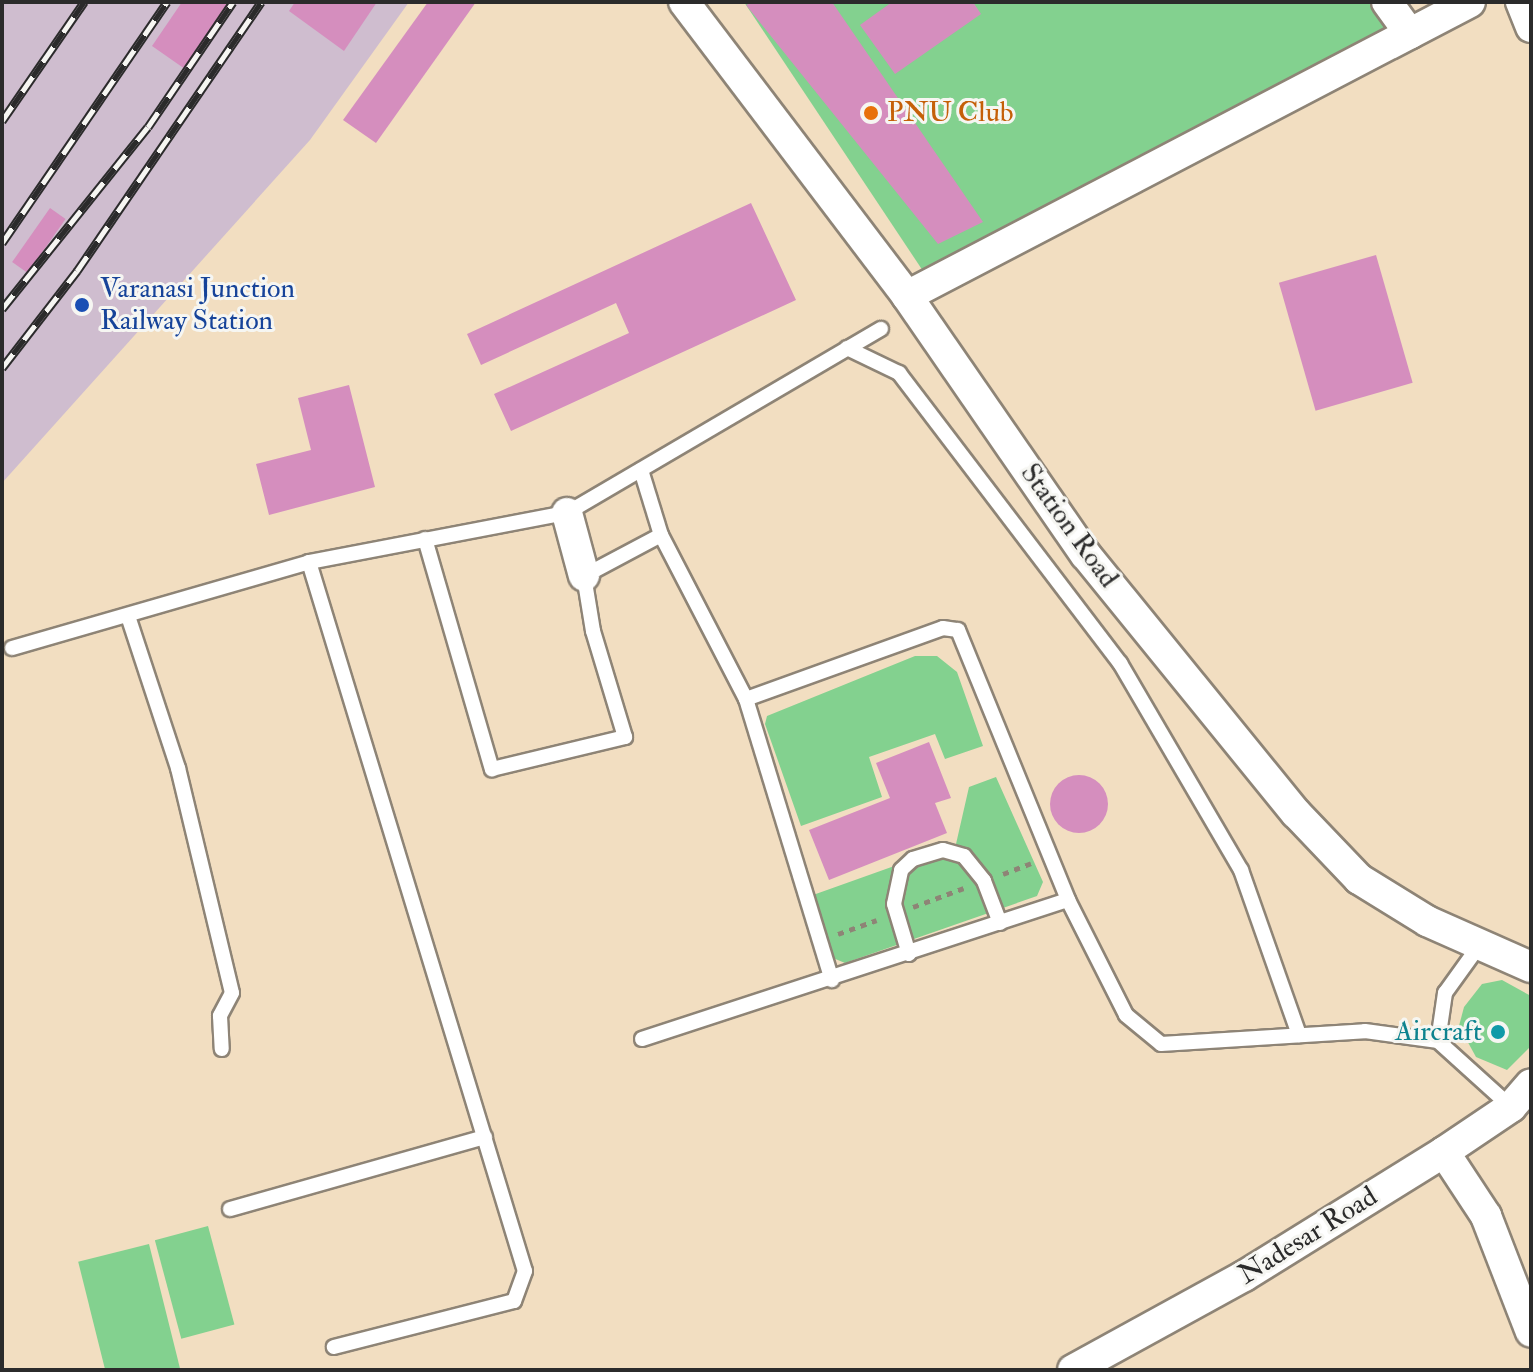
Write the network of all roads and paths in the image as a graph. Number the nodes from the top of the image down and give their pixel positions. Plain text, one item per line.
1 (684, 2) edge
2 (1387, 2) edge
3 (1470, 2) edge
4 (1521, 2) edge
5 (1531, 27) edge
6 (1410, 34) junction
7 (907, 296) junction
8 (881, 329) dead end
9 (847, 348) junction
10 (641, 470) junction
11 (567, 513) junction
12 (661, 535) junction
13 (425, 539) junction
14 (309, 562) junction
15 (584, 576) junction
16 (128, 616) junction
17 (12, 648) dead end
18 (746, 699) junction
19 (1051, 856) junction
20 (984, 881) junction
21 (1068, 900) junction
22 (897, 913) junction
23 (1000, 923) junction
24 (820, 940) junction
25 (1481, 942) junction
26 (909, 954) junction
27 (1531, 967) edge
28 (832, 980) junction
29 (1299, 1035) junction
30 (642, 1039) dead end
31 (1438, 1041) junction
32 (222, 1049) dead end
33 (1531, 1084) edge
34 (1511, 1107) junction
35 (485, 1137) junction
36 (1444, 1152) junction
37 (230, 1209) dead end
38 (1531, 1332) edge
39 (334, 1347) dead end
40 (1073, 1370) edge

1 - 7 street, Station Road
2 - 6 street
3 - 6 street
4 - 5 street
6 - 7 street
7 - 25 street, Station Road
8 - 9 lane
9 - 10 lane
9 - 29 lane
10 - 11 lane
10 - 12 lane
11 - 13 lane
11 - 15 street
12 - 15 lane
12 - 18 lane
13 - 14 lane
13 - 15 lane
14 - 16 lane
14 - 35 lane
16 - 17 lane
16 - 32 lane
18 - 19 lane
18 - 24 lane
19 - 20 path
19 - 21 lane
20 - 22 path
20 - 22 lane
20 - 23 lane
21 - 23 lane
21 - 29 lane
22 - 24 path
22 - 26 lane
23 - 26 lane
24 - 28 lane
25 - 27 street, Station Road
25 - 31 lane
26 - 28 lane
28 - 30 lane
29 - 31 lane
31 - 34 lane
33 - 34 street, Nadesar Road
34 - 36 street, Nadesar Road
35 - 37 lane
35 - 39 lane
36 - 38 street
36 - 40 street, Nadesar Road

